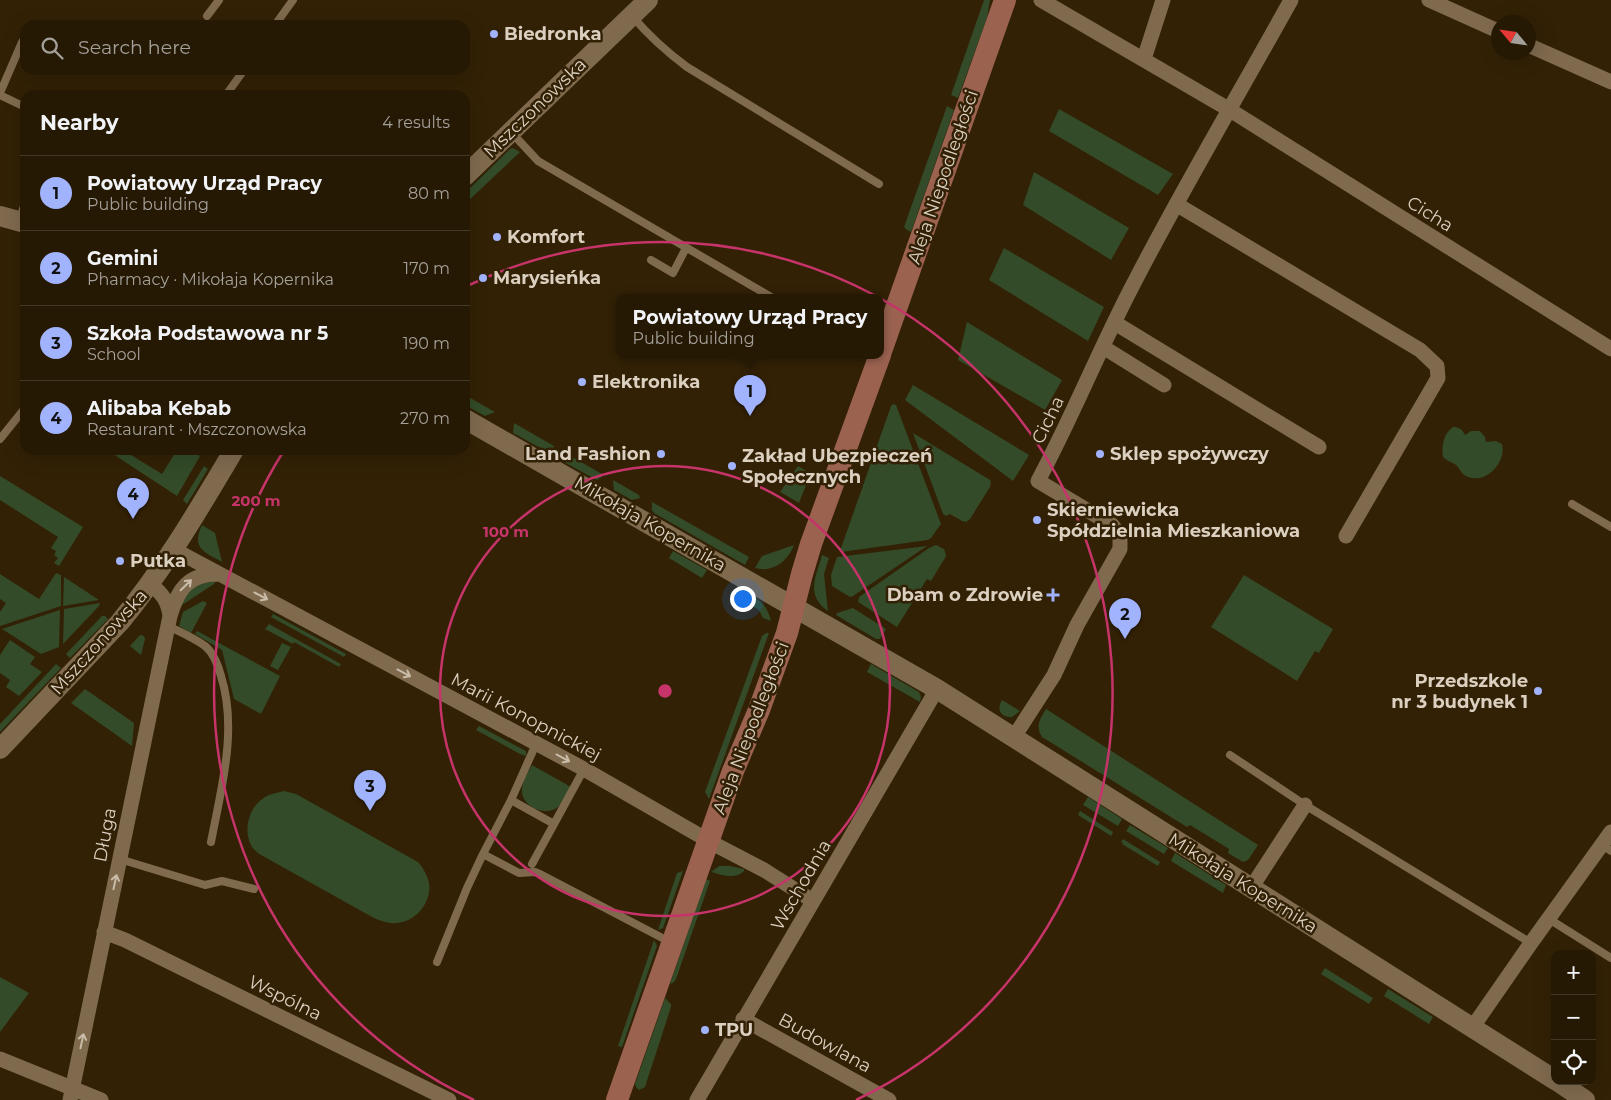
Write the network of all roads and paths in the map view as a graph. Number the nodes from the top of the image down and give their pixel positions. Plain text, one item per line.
1 (219, 0) edge
2 (293, 0) edge
3 (648, 0) edge
4 (1006, 0) edge
5 (1041, 0) edge
6 (1163, 0) edge
7 (1291, 0) edge
8 (1429, 0) edge
9 (632, 15) junction
10 (207, 16) dead end
11 (279, 20) edge
12 (1491, 28) edge
13 (20, 47) edge
14 (1536, 49) edge
15 (1144, 59) junction
16 (240, 75) edge
17 (1611, 82) edge
18 (230, 90) edge
19 (0, 94) edge
20 (20, 104) edge
21 (1230, 110) junction
22 (511, 132) junction
23 (470, 171) edge
24 (880, 184) dead end
25 (1176, 204) junction
26 (686, 248) junction
27 (651, 260) dead end
28 (766, 294) edge
29 (1115, 323) junction
30 (884, 343) edge
31 (1103, 347) junction
32 (1611, 349) edge
33 (878, 359) edge
34 (1164, 385) dead end
35 (20, 414) edge
36 (470, 422) edge
37 (0, 439) edge
38 (1319, 447) dead end
39 (231, 455) edge
40 (1572, 504) dead end
41 (1611, 527) edge
42 (1346, 536) dead end
43 (173, 549) junction
44 (218, 574) junction
45 (150, 584) junction
46 (794, 606) junction
47 (169, 621) junction
48 (937, 688) junction
49 (1014, 737) junction
50 (2, 744) edge
51 (536, 744) junction
52 (1230, 755) dead end
53 (584, 769) junction
54 (511, 800) junction
55 (1305, 805) junction
56 (554, 824) junction
57 (1611, 832) edge
58 (709, 840) junction
59 (211, 842) dead end
60 (1606, 848) edge
61 (483, 854) junction
62 (120, 861) junction
63 (532, 864) dead end
64 (1251, 888) junction
65 (254, 889) dead end
66 (813, 901) junction
67 (1549, 919) junction
68 (104, 932) junction
69 (672, 943) junction
70 (1531, 943) junction
71 (1611, 958) edge
72 (437, 962) dead end
73 (743, 1019) junction
74 (1472, 1028) junction
75 (0, 1059) edge
76 (1551, 1078) edge
77 (1562, 1085) edge
78 (71, 1094) edge
79 (101, 1100) edge
80 (449, 1100) edge
81 (617, 1100) edge
82 (696, 1100) edge
83 (889, 1100) edge
84 (1585, 1100) edge

1 - 10 lane
2 - 11 lane
3 - 9 street, Mszczonowska
4 - 30 main road, Aleja Niepodległości
5 - 15 street, Cicha
6 - 15 street
7 - 21 street
8 - 12 street
9 - 22 street, Mszczonowska
9 - 24 lane
13 - 19 lane
14 - 17 street
15 - 21 street, Cicha
16 - 18 lane
19 - 20 lane
21 - 25 street, Cicha
21 - 32 street, Cicha
22 - 23 street, Mszczonowska
22 - 26 lane
25 - 29 street, Cicha
25 - 42 street
26 - 27 lane
26 - 28 lane
29 - 31 street, Cicha
29 - 38 street
31 - 34 street
31 - 49 street, Cicha
33 - 46 main road, Aleja Niepodległości
35 - 37 lane
36 - 46 street, Mikołaja Kopernika
39 - 43 street, Mszczonowska
40 - 41 lane
43 - 44 street, Marii Konopnickiej
43 - 45 street, Mszczonowska
47 -> 44 street
44 -> 51 street, Marii Konopnickiej
45 - 47 street
45 - 50 street, Mszczonowska
46 - 48 street, Mikołaja Kopernika
46 - 58 main road, Aleja Niepodległości
47 - 59 lane
47 - 62 street, Długa
48 - 49 street, Mikołaja Kopernika
48 - 66 street, Wschodnia
49 - 64 street, Mikołaja Kopernika
51 -> 53 street, Marii Konopnickiej
51 - 54 lane
52 - 55 lane
53 - 56 lane
53 - 58 street, Marii Konopnickiej
54 - 56 lane
54 - 61 lane
55 - 64 street
55 - 70 lane
56 - 63 lane
57 - 60 street
58 - 66 street, Marii Konopnickiej
58 - 69 main road, Aleja Niepodległości
60 - 67 street
61 - 69 lane
61 - 72 lane
62 - 65 lane
68 -> 62 street, Długa
64 - 74 street, Mikołaja Kopernika
66 - 73 street, Wschodnia
67 - 70 street
67 - 71 lane
78 -> 68 street, Długa
68 - 80 street, Wspólna
69 - 81 main road, Aleja Niepodległości
70 - 74 street
73 - 82 street, Wschodnia
73 - 83 street, Budowlana
74 - 76 street, Mikołaja Kopernika
75 - 78 street
77 - 84 street, Mikołaja Kopernika
78 - 79 street

